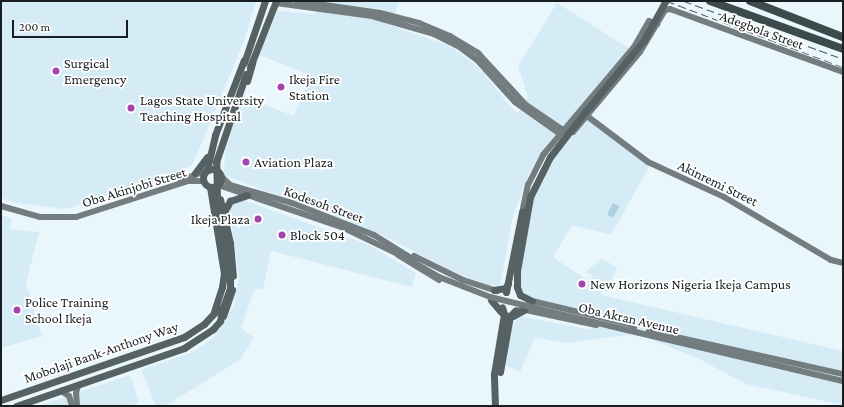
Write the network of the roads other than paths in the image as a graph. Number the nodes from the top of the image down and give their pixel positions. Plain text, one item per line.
1 (266, 1) edge
2 (296, 1) edge
3 (661, 1) edge
4 (665, 1) edge
5 (710, 1) edge
6 (750, 1) edge
7 (276, 2) edge
8 (657, 24) junction
9 (843, 37) edge
10 (843, 50) edge
11 (244, 60) junction
12 (252, 63) junction
13 (843, 72) edge
14 (244, 74) junction
15 (582, 116) junction
16 (562, 132) junction
17 (215, 135) junction
18 (226, 139) junction
19 (209, 154) junction
20 (206, 170) junction
21 (195, 173) junction
22 (219, 173) junction
23 (203, 181) junction
24 (215, 186) junction
25 (247, 195) junction
26 (1, 206) edge
27 (525, 206) junction
28 (223, 214) junction
29 (69, 216) junction
30 (225, 222) junction
31 (216, 224) junction
32 (392, 245) junction
33 (385, 246) junction
34 (415, 262) junction
35 (843, 263) edge
36 (513, 276) junction
37 (463, 280) junction
38 (458, 288) junction
39 (494, 290) junction
40 (506, 292) junction
41 (519, 297) junction
42 (491, 300) junction
43 (532, 301) junction
44 (502, 307) junction
45 (557, 307) junction
46 (519, 309) junction
47 (218, 311) junction
48 (555, 316) junction
49 (220, 321) junction
50 (506, 321) junction
51 (636, 330) junction
52 (843, 374) edge
53 (843, 381) edge
54 (46, 386) junction
55 (78, 386) junction
56 (61, 391) junction
57 (49, 395) junction
58 (1, 400) edge
59 (497, 404) edge
60 (16, 406) edge
61 (72, 406) edge
62 (78, 406) edge

1 - 11 main road, Mobolaji Bank-Anthony Way
2 - 16 street
3 - 15 main road, bridge
4 - 15 main road, bridge
5 - 10 highway
6 - 9 highway
7 - 12 main road, Mobolaji Bank-Anthony Way
7 - 16 street
8 - 13 street, Adegbola Street
8 - 15 street
8 - 16 street
11 - 14 main road, Mobolaji Bank-Anthony Way
11 - 17 main road
12 - 14 main road, Mobolaji Bank-Anthony Way
12 - 18 main road
14 - 47 main road, Mobolaji Bank-Anthony Way, bridge
15 - 27 street
15 - 27 main road
15 - 35 street, Akinremi Street
16 - 27 street
17 - 18 main road
17 - 19 main road
18 - 22 main road
19 - 20 main road
19 - 21 main road
20 - 21 street
20 - 22 main road
20 - 23 main road
21 - 29 street
22 - 24 main road
22 - 32 street, Kodesoh Street
23 - 24 main road
23 - 29 street, Oba Akinjobi Street
24 - 25 street, Kodesoh Street
24 - 28 main road
24 - 31 main road
25 - 28 main road
25 - 33 street, Kodesoh Street
26 - 29 street, Oba Akinjobi Street
27 - 36 main road
28 - 30 main road
30 - 31 main road
30 - 49 main road
31 - 47 main road
32 - 34 street, Kodesoh Street
32 - 37 street
33 - 34 street, Kodesoh Street
33 - 38 street
34 - 51 street, Oba Akran Avenue, bridge
36 - 39 main road
36 - 40 main road
36 - 41 main road
36 - 43 main road
37 - 38 street
37 - 39 street
38 - 42 street
39 - 40 street
40 - 41 main road
40 - 44 main road
41 - 43 street
41 - 46 main road
42 - 44 street
42 - 50 main road
43 - 45 street
44 - 46 main road
44 - 50 main road
45 - 48 street
45 - 51 street
46 - 48 street
46 - 50 main road
47 - 49 main road, Mobolaji Bank-Anthony Way
47 - 54 main road, Mobolaji Bank-Anthony Way
48 - 51 street
49 - 55 main road, Mobolaji Bank-Anthony Way
50 - 59 main road
51 - 52 street, Oba Akran Avenue
51 - 53 street, Oba Akran Avenue
54 - 57 main road
54 - 58 main road, Mobolaji Bank-Anthony Way
55 - 56 main road, Mobolaji Bank-Anthony Way
55 - 62 street
56 - 57 main road, Mobolaji Bank-Anthony Way
56 - 61 street
57 - 60 main road, Mobolaji Bank-Anthony Way

